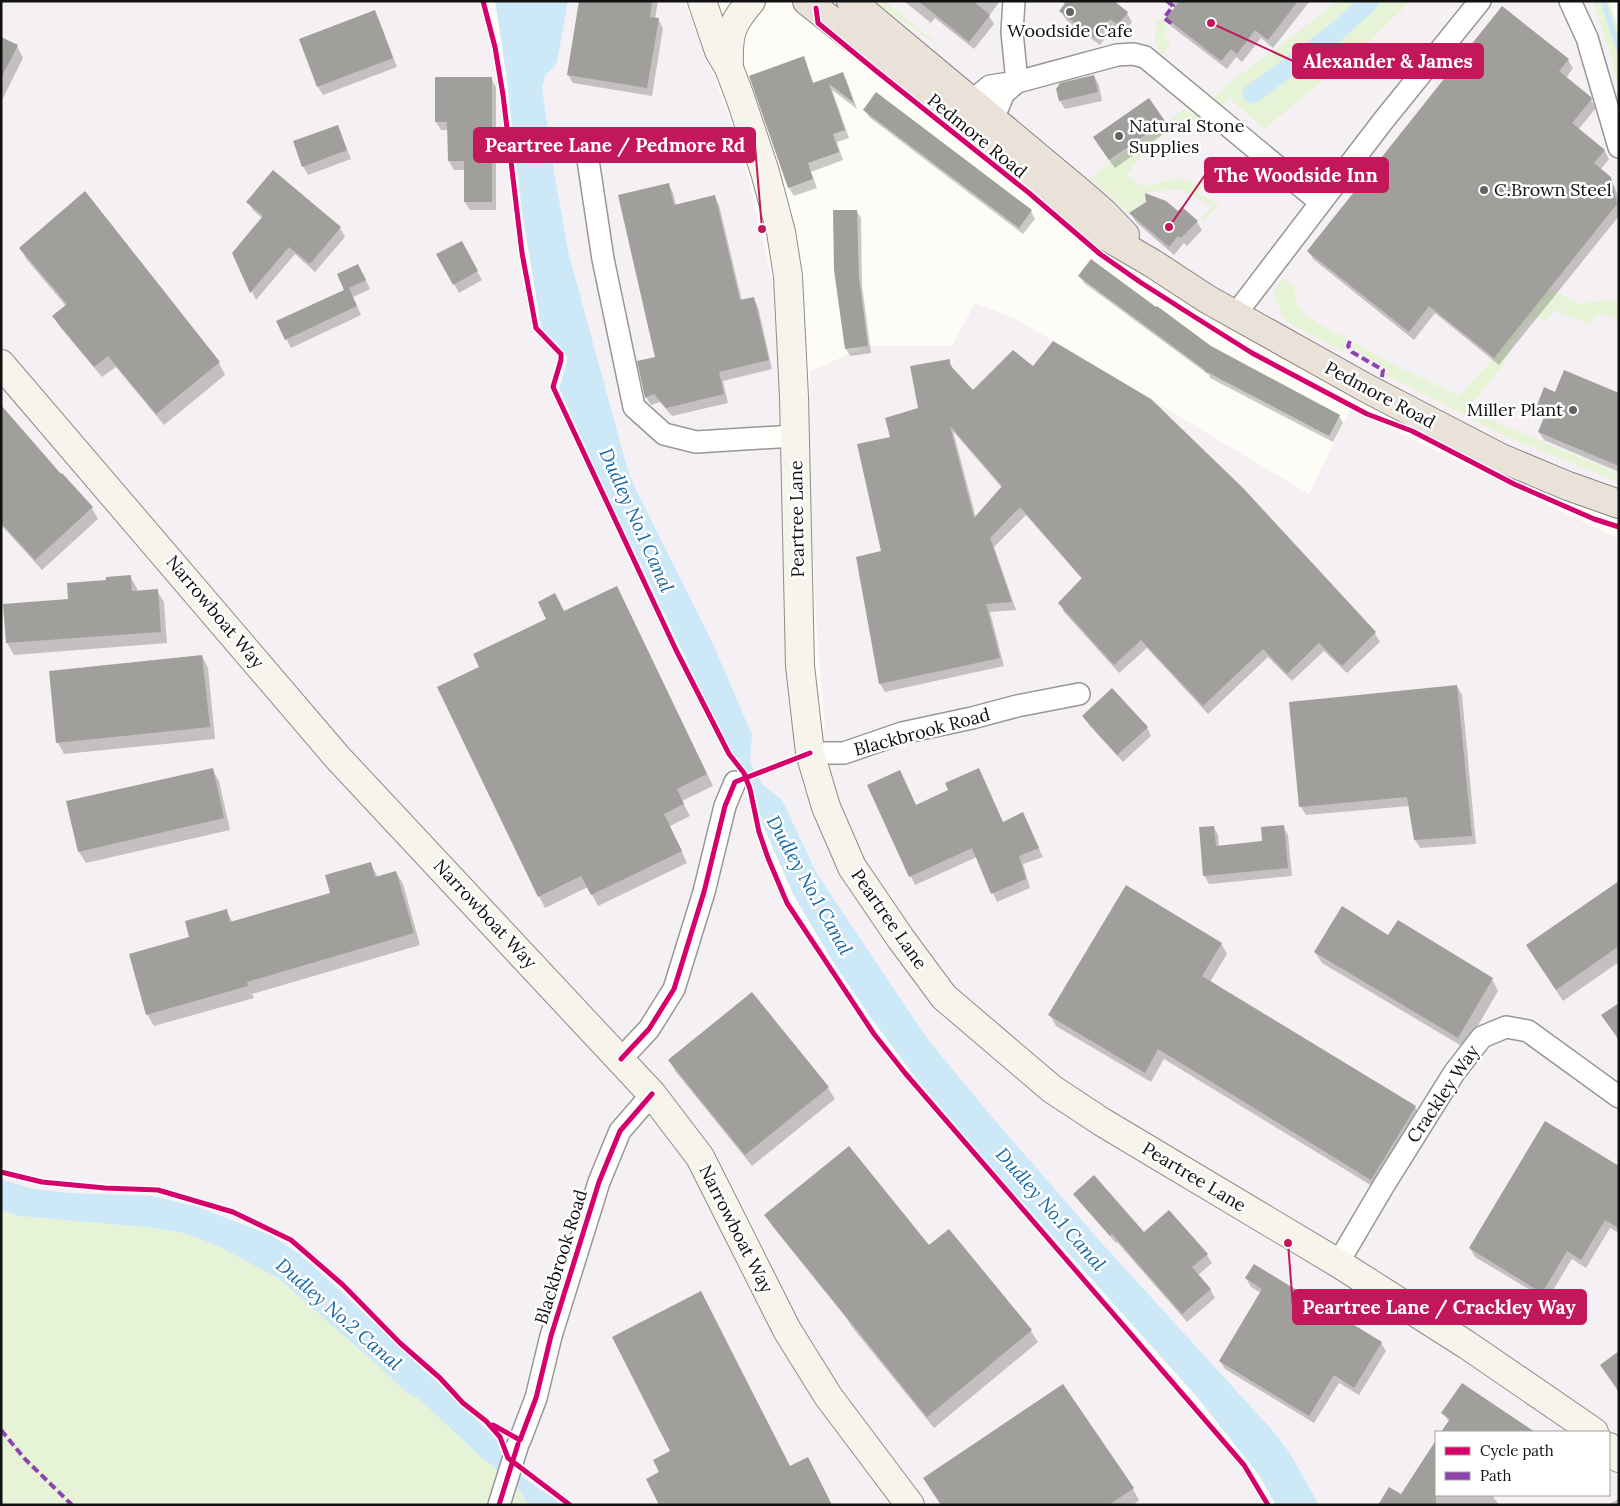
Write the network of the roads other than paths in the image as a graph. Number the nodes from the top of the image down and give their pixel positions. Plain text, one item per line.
1 (702, 1) edge
2 (751, 1) edge
3 (808, 1) edge
4 (851, 1) edge
5 (1014, 1) edge
6 (1480, 1) edge
7 (1570, 1) edge
8 (728, 68) junction
9 (1017, 82) junction
10 (980, 118) junction
11 (584, 140) dead end
12 (1619, 147) edge
13 (1320, 202) junction
14 (1235, 315) junction
15 (1, 364) edge
16 (794, 436) junction
17 (1619, 504) edge
18 (1079, 694) dead end
19 (810, 753) junction
20 (735, 782) dead end
21 (622, 1060) junction
22 (652, 1094) junction
23 (1619, 1097) edge
24 (1338, 1264) junction
25 (1593, 1431) edge
26 (1610, 1447) edge
27 (1619, 1458) edge
28 (500, 1500) edge
29 (910, 1505) edge

1 - 8 street, Peartree Lane
2 - 8 street, Peartree Lane
3 - 10 highway, Pedmore Road
4 - 10 highway, Pedmore Road
5 - 9 street
6 - 13 street
7 - 12 street
8 - 16 street, Peartree Lane
9 - 10 street
9 - 13 street
10 - 14 highway, Pedmore Road
11 - 16 street
13 - 14 street
14 - 17 highway, Pedmore Road
15 - 21 street, Narrowboat Way
16 - 19 street, Peartree Lane
18 - 19 street, Blackbrook Road
19 - 24 street, Peartree Lane
20 - 21 street
21 - 22 street, Narrowboat Way
22 - 28 street, Blackbrook Road
22 - 29 street, Narrowboat Way
23 - 24 street, Crackley Way
24 - 25 street, Peartree Lane
26 - 27 street

